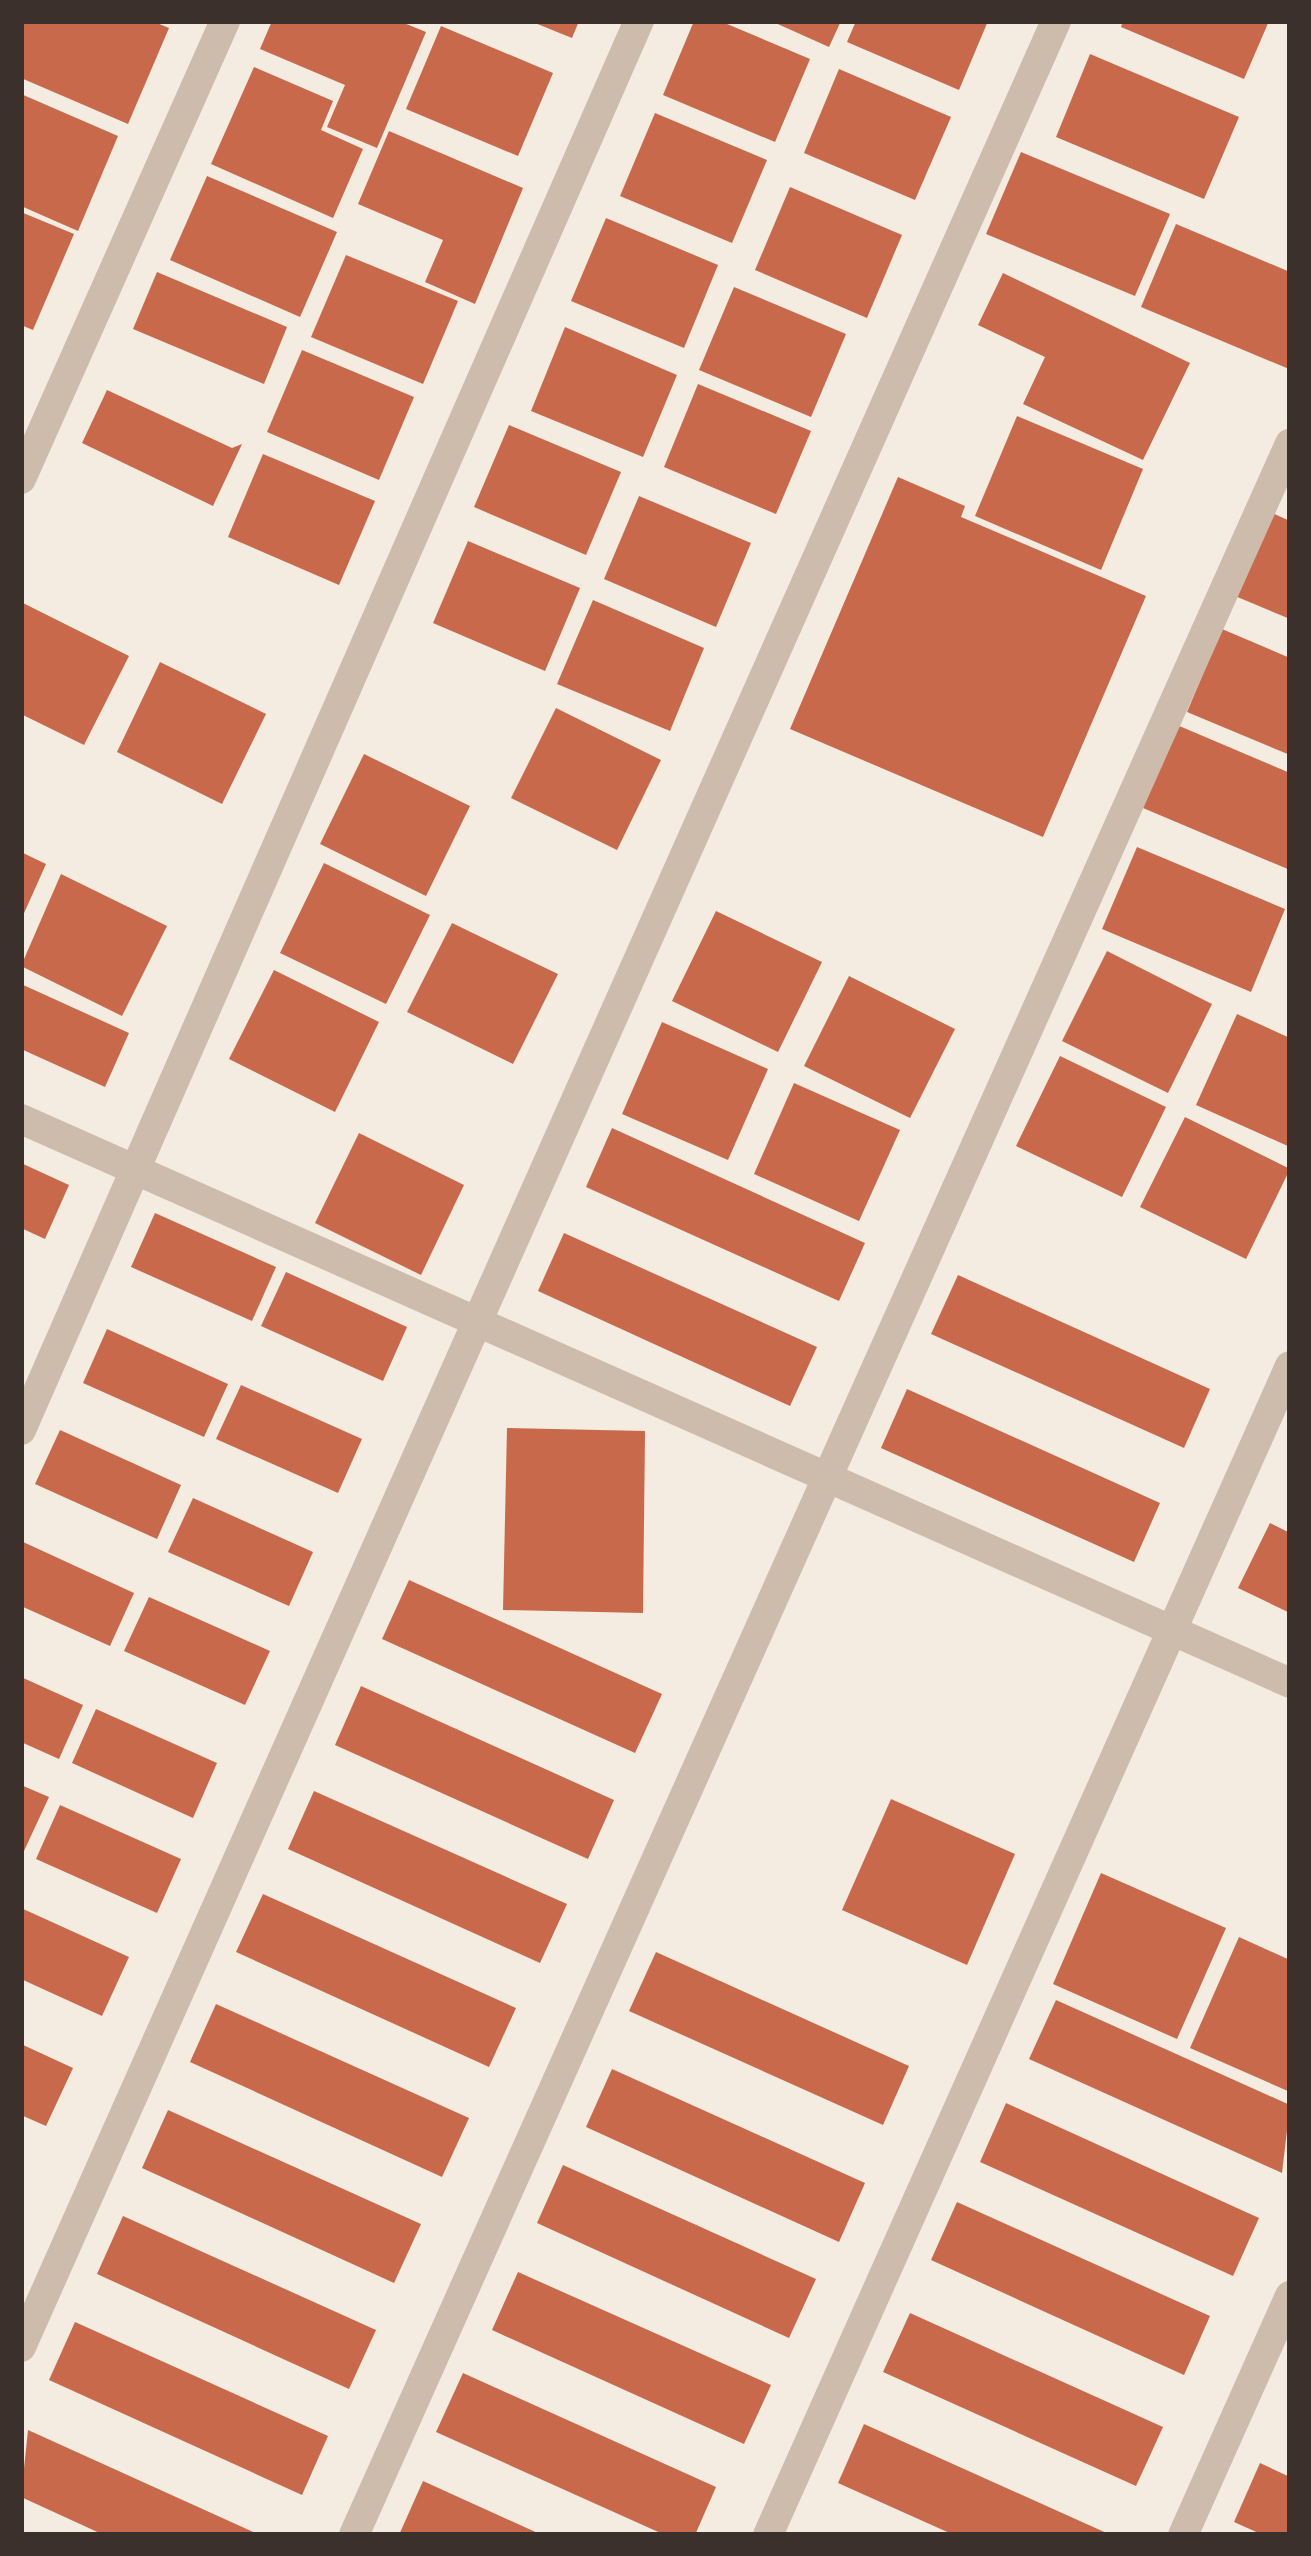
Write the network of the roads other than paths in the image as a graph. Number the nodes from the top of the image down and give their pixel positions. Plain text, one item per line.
1 (225, 21) edge
2 (639, 21) edge
3 (1056, 21) edge
4 (1290, 444) edge
5 (21, 479) edge
6 (21, 1119) edge
7 (135, 1170) junction
8 (477, 1322) junction
9 (1290, 1366) edge
10 (21, 1430) edge
11 (827, 1478) junction
12 (1172, 1630) junction
13 (1290, 1683) edge
14 (1290, 2296) edge
15 (21, 2347) edge
16 (354, 2535) edge
17 (768, 2535) edge
18 (1183, 2535) edge

1 - 5 street
2 - 7 street
3 - 8 street
4 - 11 street
6 - 7 street
7 - 8 street
7 - 10 street
8 - 11 street
8 - 15 street
9 - 12 street
11 - 12 street
11 - 16 street
12 - 13 street
12 - 17 street
14 - 18 street

